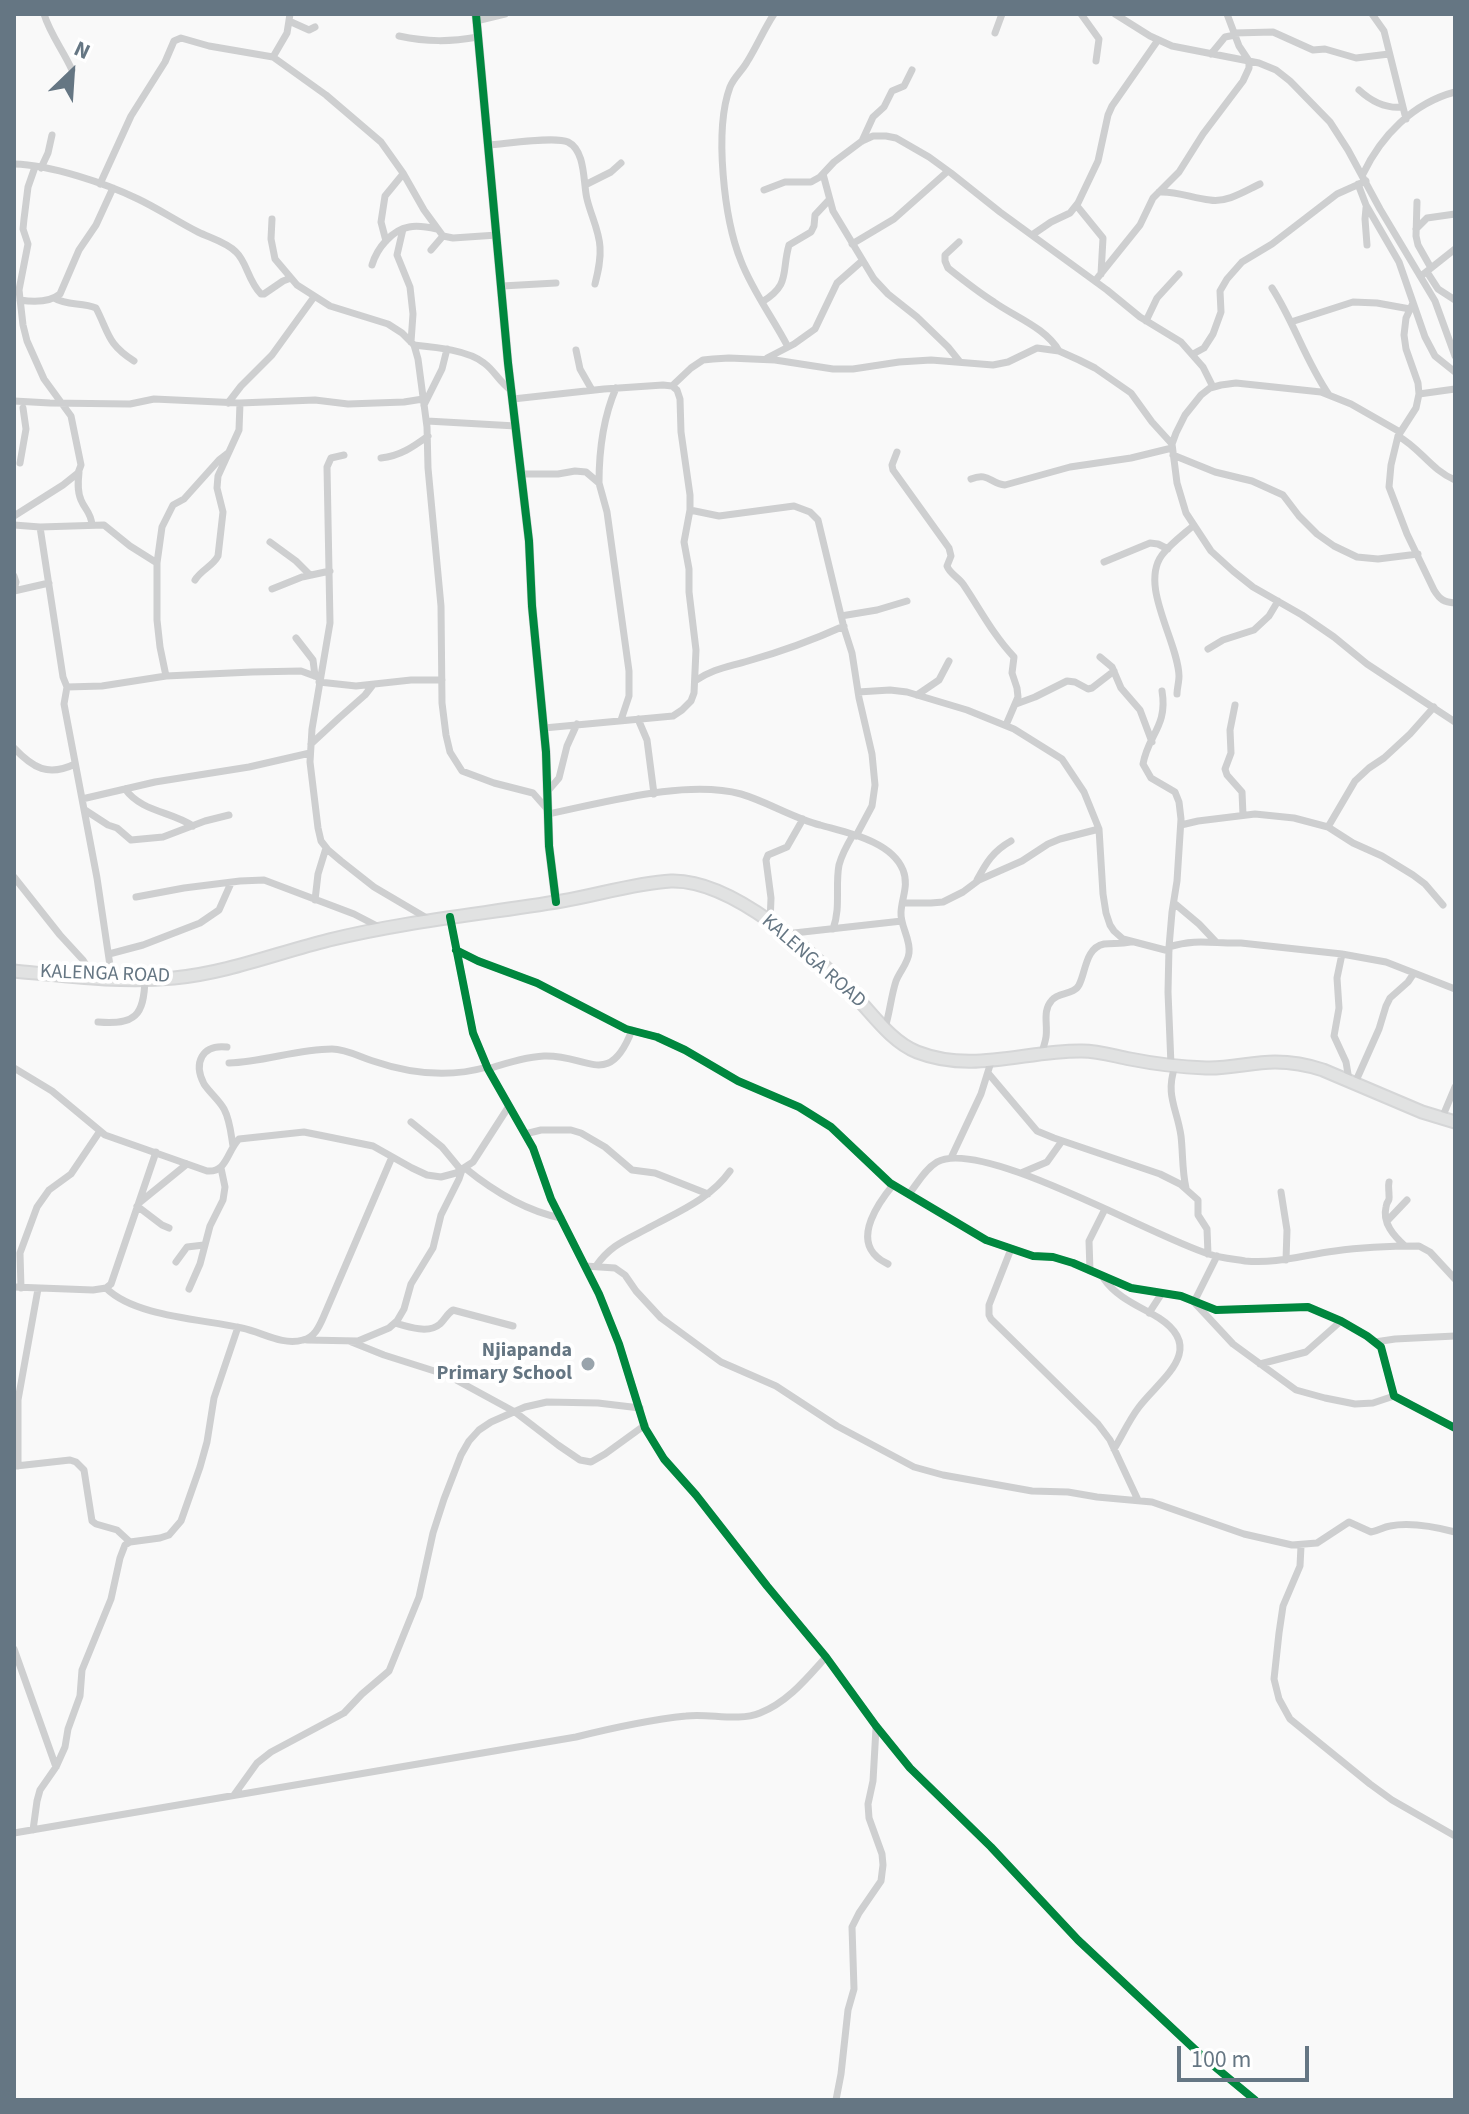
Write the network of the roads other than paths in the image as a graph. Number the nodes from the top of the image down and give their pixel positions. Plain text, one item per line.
1 (44, 14) edge
2 (505, 14) edge
3 (774, 14) edge
4 (1002, 14) edge
5 (1081, 14) edge
6 (1115, 14) edge
7 (1227, 14) edge
8 (1374, 14) edge
9 (290, 17) edge
10 (476, 17) edge
11 (315, 27) dead end
12 (995, 33) dead end
13 (1235, 34) junction
14 (399, 36) dead end
15 (478, 37) junction
16 (1158, 40) junction
17 (1211, 54) junction
18 (1389, 54) junction
19 (273, 57) junction
20 (1096, 61) dead end
21 (1249, 61) junction
22 (72, 70) dead end
23 (912, 70) dead end
24 (1359, 90) dead end
25 (1455, 92) edge
26 (1403, 107) junction
27 (1406, 119) junction
28 (52, 135) dead end
29 (862, 141) junction
30 (488, 145) junction
31 (621, 163) dead end
32 (14, 164) edge
33 (38, 167) junction
34 (948, 171) junction
35 (403, 174) junction
36 (823, 174) junction
37 (1362, 179) junction
38 (100, 184) junction
39 (1260, 184) dead end
40 (585, 185) junction
41 (113, 188) junction
42 (764, 190) dead end
43 (1159, 192) junction
44 (829, 200) junction
45 (1417, 202) dead end
46 (1366, 205) junction
47 (1077, 206) junction
48 (1455, 214) edge
49 (272, 219) dead end
50 (403, 229) junction
51 (437, 229) junction
52 (1416, 229) junction
53 (497, 235) junction
54 (1032, 235) junction
55 (443, 236) junction
56 (386, 241) junction
57 (959, 242) dead end
58 (852, 244) junction
59 (1367, 245) dead end
60 (1455, 249) edge
61 (431, 250) dead end
62 (862, 261) junction
63 (372, 265) dead end
64 (1426, 272) junction
65 (1101, 274) junction
66 (1179, 274) dead end
67 (291, 278) junction
68 (1095, 281) junction
69 (556, 283) dead end
70 (595, 284) dead end
71 (502, 286) junction
72 (1272, 288) dead end
73 (314, 297) junction
74 (54, 298) junction
75 (20, 300) junction
76 (1455, 300) edge
77 (762, 302) junction
78 (1411, 306) junction
79 (1146, 321) junction
80 (1291, 322) junction
81 (413, 344) junction
82 (788, 347) junction
83 (447, 349) junction
84 (576, 350) dead end
85 (1059, 351) junction
86 (1193, 354) junction
87 (1455, 356) edge
88 (765, 359) junction
89 (134, 361) dead end
90 (960, 362) junction
91 (1455, 372) edge
92 (672, 386) junction
93 (1213, 387) junction
94 (616, 388) junction
95 (1455, 389) edge
96 (592, 390) junction
97 (1419, 394) junction
98 (512, 395) junction
99 (1329, 395) junction
100 (14, 401) edge
101 (31, 402) junction
102 (423, 402) junction
103 (63, 403) junction
104 (228, 403) junction
105 (240, 403) junction
106 (23, 408) junction
107 (14, 412) edge
108 (427, 421) junction
109 (516, 426) junction
110 (1399, 434) junction
111 (428, 436) junction
112 (1173, 449) junction
113 (897, 452) dead end
114 (229, 453) junction
115 (344, 455) dead end
116 (381, 458) dead end
117 (20, 463) dead end
118 (79, 470) junction
119 (522, 474) junction
120 (971, 479) dead end
121 (1455, 480) edge
122 (599, 483) junction
123 (690, 510) junction
124 (14, 516) edge
125 (14, 525) edge
126 (92, 525) junction
127 (1194, 525) junction
128 (40, 527) junction
129 (270, 542) dead end
130 (1168, 549) junction
131 (1418, 554) junction
132 (1104, 562) dead end
133 (157, 563) junction
134 (330, 571) junction
135 (310, 575) junction
136 (14, 576) edge
137 (195, 580) dead end
138 (49, 583) junction
139 (272, 589) dead end
140 (14, 591) edge
141 (907, 601) dead end
142 (1278, 601) junction
143 (1455, 603) edge
144 (841, 616) junction
145 (844, 626) junction
146 (296, 638) dead end
147 (1208, 649) dead end
148 (1100, 657) dead end
149 (949, 661) dead end
150 (1114, 671) junction
151 (166, 676) junction
152 (318, 678) junction
153 (442, 680) junction
154 (695, 681) junction
155 (372, 686) junction
156 (67, 687) junction
157 (1162, 691) dead end
158 (858, 692) junction
159 (1177, 694) dead end
160 (917, 695) junction
161 (1016, 704) junction
162 (1235, 705) dead end
163 (1434, 707) junction
164 (638, 719) junction
165 (621, 720) junction
166 (1455, 722) edge
167 (577, 724) junction
168 (1006, 725) junction
169 (544, 728) junction
170 (1152, 742) junction
171 (14, 748) edge
172 (311, 749) junction
173 (75, 764) junction
174 (125, 789) junction
175 (547, 792) junction
176 (654, 794) junction
177 (82, 799) junction
178 (85, 810) junction
179 (548, 812) junction
180 (229, 815) dead end
181 (1243, 815) junction
182 (803, 819) junction
183 (1181, 825) junction
184 (193, 826) junction
185 (1328, 827) junction
186 (1099, 829) junction
187 (854, 836) junction
188 (1011, 841) dead end
189 (326, 848) junction
190 (14, 877) edge
191 (976, 882) junction
192 (231, 883) junction
193 (136, 897) dead end
194 (315, 900) junction
195 (556, 902) junction
196 (903, 903) junction
197 (1174, 903) junction
198 (1443, 905) dead end
199 (450, 917) junction
200 (430, 920) junction
201 (902, 921) junction
202 (770, 923) junction
203 (381, 928) junction
204 (833, 929) junction
205 (785, 934) junction
206 (1132, 942) junction
207 (1216, 942) junction
208 (1169, 949) junction
209 (456, 950) junction
210 (109, 954) junction
211 (1342, 954) junction
212 (14, 971) edge
213 (1414, 973) junction
214 (94, 978) junction
215 (112, 979) junction
216 (145, 979) junction
217 (1455, 989) edge
218 (98, 1022) dead end
219 (885, 1028) junction
220 (632, 1030) junction
221 (227, 1047) dead end
222 (1041, 1055) junction
223 (229, 1063) dead end
224 (1173, 1066) junction
225 (989, 1067) junction
226 (14, 1068) edge
227 (488, 1068) junction
228 (1352, 1082) junction
229 (1455, 1087) edge
230 (509, 1106) junction
231 (1442, 1118) junction
232 (411, 1122) dead end
233 (1455, 1122) edge
234 (100, 1131) junction
235 (525, 1134) junction
236 (1062, 1141) junction
237 (233, 1146) junction
238 (156, 1152) junction
239 (392, 1157) junction
240 (951, 1158) junction
241 (187, 1164) junction
242 (221, 1168) junction
243 (462, 1169) junction
244 (730, 1171) dead end
245 (1021, 1173) junction
246 (1389, 1182) dead end
247 (893, 1185) junction
248 (1186, 1188) junction
249 (1281, 1192) dead end
250 (708, 1194) junction
251 (909, 1194) junction
252 (1407, 1200) dead end
253 (138, 1205) junction
254 (1105, 1209) junction
255 (561, 1218) junction
256 (1388, 1220) junction
257 (169, 1228) dead end
258 (204, 1245) junction
259 (1405, 1246) junction
260 (1011, 1249) junction
261 (1212, 1255) junction
262 (1286, 1260) junction
263 (176, 1262) dead end
264 (888, 1264) dead end
265 (585, 1266) junction
266 (596, 1266) junction
267 (1090, 1271) junction
268 (1103, 1277) junction
269 (1455, 1279) edge
270 (18, 1287) edge
271 (106, 1288) junction
272 (38, 1289) junction
273 (189, 1289) dead end
274 (1162, 1293) junction
275 (1193, 1299) junction
276 (1149, 1313) junction
277 (1341, 1321) junction
278 (395, 1323) junction
279 (513, 1326) dead end
280 (238, 1327) junction
281 (1455, 1336) edge
282 (306, 1340) junction
283 (349, 1341) junction
284 (1375, 1342) junction
285 (1260, 1364) junction
286 (1394, 1396) junction
287 (640, 1408) junction
288 (515, 1412) junction
289 (645, 1425) junction
290 (1455, 1428) edge
291 (1114, 1449) junction
292 (16, 1466) edge
293 (1138, 1500) junction
294 (1455, 1532) edge
295 (130, 1542) junction
296 (1301, 1546) junction
297 (14, 1649) edge
298 (826, 1657) junction
299 (876, 1726) junction
300 (56, 1767) junction
301 (234, 1795) junction
302 (14, 1820) edge
303 (33, 1830) junction
304 (16, 1833) edge
305 (1455, 1836) edge
306 (836, 2100) edge
307 (1255, 2100) edge

1 - 22 street
2 - 10 street
3 - 77 street
4 - 12 street
5 - 20 street
6 - 16 street
7 - 13 street
8 - 18 street
9 - 11 street
9 - 19 street
10 - 15 street
13 - 17 street
13 - 18 street
13 - 21 street
14 - 15 street
15 - 30 street
16 - 17 street
16 - 47 street
17 - 21 street
18 - 26 street
19 - 35 street
19 - 38 street
21 - 37 street
21 - 43 street
23 - 29 street
24 - 26 street
25 - 27 street
26 - 27 street
27 - 37 street
28 - 33 street
29 - 34 street
29 - 36 street
30 - 40 street
30 - 53 street
31 - 40 street
32 - 33 street
33 - 38 street
33 - 75 street
34 - 54 street
34 - 58 street
35 - 51 street
35 - 56 street
36 - 42 street
36 - 44 street
37 - 46 street
37 - 64 street
37 - 86 street
38 - 41 street
39 - 43 street
40 - 70 street
41 - 67 street
41 - 74 street
43 - 65 street
44 - 58 street
44 - 77 street
45 - 52 street
46 - 59 street
46 - 78 street
47 - 54 street
47 - 65 street
48 - 52 street
49 - 67 street
50 - 51 street
50 - 56 street
50 - 81 street
51 - 55 street
52 - 64 street
53 - 55 street
53 - 71 street
54 - 68 street
55 - 61 street
56 - 63 street
57 - 85 street
58 - 62 street
60 - 64 street
62 - 82 street
62 - 90 street
64 - 76 street
64 - 87 street
65 - 68 street
66 - 79 street
67 - 73 street
68 - 79 street
69 - 71 street
71 - 98 street
72 - 80 street
73 - 81 street
73 - 104 street
74 - 75 street
74 - 89 street
75 - 103 street
77 - 82 street
78 - 80 street
78 - 91 street
78 - 97 street
79 - 86 street
80 - 99 street
81 - 83 street
81 - 102 street
82 - 88 street
83 - 98 street
83 - 102 street
84 - 96 street
85 - 90 street
85 - 112 street
86 - 93 street
88 - 90 street
88 - 92 street
92 - 94 street
92 - 123 street
93 - 99 street
93 - 112 street
94 - 96 street
94 - 122 street
95 - 97 street
96 - 98 street
97 - 110 street
98 - 109 street
99 - 110 street
100 - 101 street
101 - 103 street
101 - 106 street
102 - 105 street
102 - 108 street
103 - 104 street
103 - 118 street
104 - 105 street
105 - 114 street
106 - 107 street
106 - 117 street
108 - 109 street
108 - 111 street
109 - 119 street
110 - 121 street
110 - 131 street
111 - 116 street
111 - 153 street
112 - 120 street
112 - 127 street
112 - 131 street
113 - 161 street
114 - 133 street
114 - 137 street
115 - 134 street
118 - 124 street
118 - 126 street
119 - 122 street
119 - 169 street
122 - 165 street
123 - 144 street
123 - 154 street
125 - 128 street
126 - 128 street
126 - 133 street
127 - 130 street
127 - 142 street
128 - 138 street
129 - 135 street
130 - 132 street
130 - 159 street
131 - 143 street
133 - 151 street
134 - 135 street
134 - 152 street
135 - 139 street
136 - 140 street
138 - 140 street
138 - 156 street
141 - 144 street
142 - 147 street
142 - 163 street
144 - 145 street
145 - 154 street
145 - 158 street
146 - 152 street
148 - 150 street
149 - 160 street
150 - 161 street
150 - 170 street
151 - 152 street
151 - 156 street
152 - 155 street
152 - 172 street
153 - 155 street
153 - 179 street
154 - 164 street
155 - 172 street
156 - 173 street
157 - 170 street
158 - 160 street
158 - 187 street
160 - 168 street
161 - 168 street
162 - 181 street
163 - 166 street
163 - 185 street
164 - 165 street
164 - 176 street
165 - 167 street
167 - 169 street
167 - 175 street
168 - 186 street
169 - 175 street
170 - 183 street
171 - 173 street
172 - 174 street
172 - 189 street
173 - 177 street
174 - 177 street
174 - 184 street
175 - 179 street
176 - 179 street
176 - 182 street
177 - 178 street
178 - 184 street
178 - 210 street
179 - 195 street
180 - 184 street
181 - 183 street
181 - 185 street
182 - 187 street
182 - 202 street
183 - 197 street
185 - 198 street
186 - 191 street
186 - 206 street
187 - 196 street
187 - 204 street
188 - 191 street
189 - 194 street
189 - 200 street
190 - 214 street
191 - 196 street
192 - 193 street
192 - 194 street
192 - 210 street
194 - 203 street
195 - 199 main road, KALENGA ROAD
195 - 202 main road, KALENGA ROAD
196 - 201 street
197 - 207 street
197 - 208 street
199 - 200 main road, KALENGA ROAD
199 - 209 street
200 - 203 main road, KALENGA ROAD
201 - 204 street
201 - 219 street
202 - 205 main road, KALENGA ROAD
203 - 216 main road, KALENGA ROAD
204 - 205 street
205 - 219 main road, KALENGA ROAD
206 - 208 street
206 - 222 street
207 - 208 street
207 - 211 street
208 - 224 street
209 - 220 street
209 - 227 street
210 - 215 street
211 - 213 street
211 - 228 street
212 - 214 main road, KALENGA ROAD
213 - 217 street
213 - 228 street
214 - 215 main road, KALENGA ROAD
215 - 216 main road, KALENGA ROAD
216 - 218 street
219 - 225 main road, KALENGA ROAD
220 - 227 street
220 - 247 street
221 - 237 street
222 - 224 main road, KALENGA ROAD
222 - 225 main road, KALENGA ROAD
223 - 227 street
224 - 228 main road, KALENGA ROAD
224 - 248 street
225 - 236 street
225 - 240 street
226 - 234 street
227 - 230 street
228 - 231 main road, KALENGA ROAD
229 - 231 street
230 - 235 street
230 - 243 street
231 - 233 main road, KALENGA ROAD
232 - 243 street
234 - 238 street
234 - 270 street
235 - 250 street
235 - 255 street
236 - 245 street
236 - 248 street
237 - 239 street
237 - 242 street
238 - 241 street
238 - 253 street
239 - 243 street
239 - 282 street
240 - 245 street
240 - 251 street
241 - 242 street
241 - 253 street
242 - 258 street
243 - 255 street
243 - 278 street
244 - 250 street
245 - 254 street
246 - 256 street
247 - 251 street
247 - 264 street
248 - 261 street
249 - 262 street
250 - 266 street
251 - 260 street
252 - 256 street
253 - 257 street
253 - 271 street
254 - 261 street
254 - 267 street
255 - 265 street
256 - 259 street
258 - 263 street
258 - 273 street
259 - 262 street
259 - 269 street
260 - 267 street
260 - 291 street
261 - 262 street
261 - 275 street
265 - 266 street
265 - 287 street
266 - 293 street
267 - 268 street
268 - 274 street
268 - 276 street
270 - 272 street
271 - 272 street
271 - 280 street
272 - 292 street
274 - 275 street
274 - 276 street
275 - 277 street
275 - 285 street
276 - 291 street
277 - 284 street
277 - 285 street
278 - 279 street
278 - 283 street
280 - 282 street
280 - 295 street
281 - 284 street
282 - 283 street
283 - 288 street
284 - 286 street
285 - 286 street
286 - 290 street
287 - 288 street
287 - 289 street
288 - 289 street
288 - 301 street
289 - 298 street
291 - 293 street
292 - 295 street
293 - 296 street
294 - 296 street
295 - 300 street
296 - 305 street
297 - 300 street
298 - 299 street
298 - 301 street
299 - 306 street
299 - 307 street
300 - 303 street
301 - 303 street
302 - 304 street
303 - 304 street

